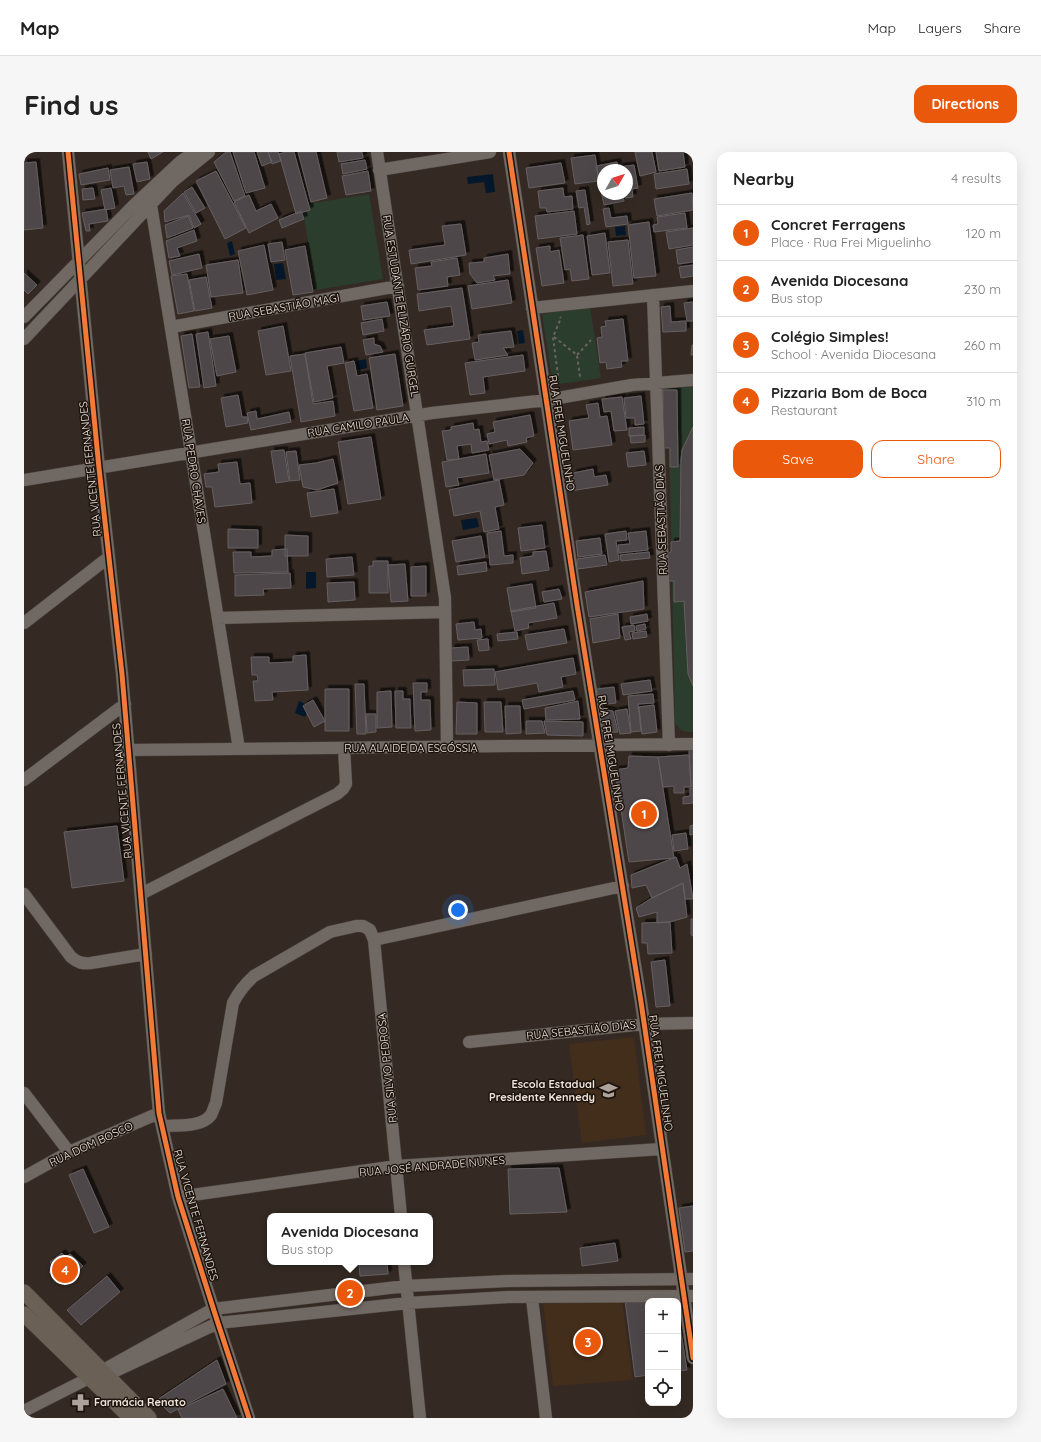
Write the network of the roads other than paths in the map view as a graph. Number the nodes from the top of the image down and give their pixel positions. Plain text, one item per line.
1 (68, 152) edge
2 (194, 152) edge
3 (209, 152) edge
4 (376, 152) edge
5 (490, 152) edge
6 (509, 152) edge
7 (379, 170) junction
8 (147, 201) junction
9 (79, 260) junction
10 (81, 279) junction
11 (398, 286) junction
12 (693, 291) edge
13 (653, 295) junction
14 (532, 308) junction
15 (24, 317) edge
16 (171, 327) junction
17 (24, 339) edge
18 (693, 380) edge
19 (657, 382) junction
20 (547, 400) junction
21 (417, 415) junction
22 (191, 453) junction
23 (99, 468) junction
24 (24, 480) edge
25 (109, 557) junction
26 (445, 612) junction
27 (218, 618) junction
28 (24, 623) edge
29 (125, 704) junction
30 (693, 744) edge
31 (669, 745) junction
32 (600, 746) junction
33 (447, 747) junction
34 (344, 748) junction
35 (239, 749) junction
36 (128, 750) junction
37 (24, 780) edge
38 (623, 886) junction
39 (24, 894) edge
40 (141, 894) junction
41 (374, 940) junction
42 (146, 954) junction
43 (693, 1023) edge
44 (644, 1024) junction
45 (469, 1042) dead end
46 (24, 1093) edge
47 (159, 1113) junction
48 (162, 1126) junction
49 (662, 1149) junction
50 (70, 1152) junction
51 (396, 1166) junction
52 (24, 1177) edge
53 (178, 1197) junction
54 (401, 1213) edge
55 (404, 1265) edge
56 (688, 1279) edge
57 (507, 1281) junction
58 (406, 1286) junction
59 (24, 1292) edge
60 (689, 1296) edge
61 (508, 1297) junction
62 (532, 1298) junction
63 (408, 1303) junction
64 (213, 1309) junction
65 (24, 1314) edge
66 (218, 1323) junction
67 (693, 1358) edge
68 (104, 1372) junction
69 (89, 1378) junction
70 (24, 1411) edge
71 (131, 1418) edge
72 (149, 1418) edge
73 (249, 1418) edge
74 (420, 1418) edge
75 (546, 1418) edge

1 - 9 street, RUA VICENTE FERNANDES
2 - 8 street
3 - 8 street
4 - 7 street, RUA ESTUDANTE ELIZÁRIO GURGEL
5 - 7 street
6 - 14 street, RUA FREI MIGUELINHO
7 - 11 street, RUA ESTUDANTE ELIZÁRIO GURGEL
8 - 9 street
8 - 10 street
8 - 16 street, RUA PEDRO CHAVES
9 - 10 street, RUA VICENTE FERNANDES
9 - 15 street
10 - 17 street
10 - 23 street, RUA VICENTE FERNANDES
11 - 16 street, RUA SEBASTIÃO MAGI
11 - 21 street, RUA ESTUDANTE ELIZÁRIO GURGEL
12 - 13 street
13 - 14 street
13 - 19 street, RUA SEBASTIÃO DIAS
14 - 20 street, RUA FREI MIGUELINHO
16 - 22 street, RUA PEDRO CHAVES
18 - 19 street, RUA CAMILO PAULA
19 - 20 street, RUA CAMILO PAULA
19 - 31 street, RUA SEBASTIÃO DIAS
20 - 21 street, RUA CAMILO PAULA
20 - 32 street, RUA FREI MIGUELINHO
21 - 22 street, RUA CAMILO PAULA
21 - 26 street, RUA ESTUDANTE ELIZÁRIO GURGEL
22 - 23 street, RUA CAMILO PAULA
22 - 27 street, RUA PEDRO CHAVES
23 - 24 street, RUA CAMILO PAULA
23 - 25 street, RUA VICENTE FERNANDES
25 - 28 street
25 - 29 street, RUA VICENTE FERNANDES
26 - 27 street
26 - 33 street, RUA ESTUDANTE ELIZÁRIO GURGEL
27 - 35 street, RUA PEDRO CHAVES
29 - 36 street, RUA VICENTE FERNANDES
29 - 37 street
30 - 31 street, RUA ALAIDE DA ESCÓSSIA
31 - 32 street, RUA ALAIDE DA ESCÓSSIA
32 - 33 street, RUA ALAIDE DA ESCÓSSIA
32 - 38 street, RUA FREI MIGUELINHO
33 - 34 street, RUA ALAIDE DA ESCÓSSIA
34 - 35 street, RUA ALAIDE DA ESCÓSSIA
34 - 40 street
35 - 36 street, RUA ALAIDE DA ESCÓSSIA
36 - 40 street, RUA VICENTE FERNANDES
38 - 41 street
38 - 44 street, RUA FREI MIGUELINHO
39 - 42 street
40 - 42 street, RUA VICENTE FERNANDES
41 - 48 street
41 - 51 street, RUA SILVIO PEDROSA
42 - 47 street, RUA VICENTE FERNANDES
43 - 44 street, RUA SEBASTIÃO DIAS
44 - 45 street, RUA SEBASTIÃO DIAS
44 - 49 street, RUA FREI MIGUELINHO
46 - 50 street
47 - 48 street, RUA VICENTE FERNANDES
47 - 50 street, RUA DOM BOSCO
48 - 53 street, RUA VICENTE FERNANDES
49 - 51 street, RUA JOSÉ ANDRADE NUNES
49 - 56 street, RUA FREI MIGUELINHO
50 - 52 street, RUA DOM BOSCO
51 - 53 street, RUA JOSÉ ANDRADE NUNES
51 - 54 street, RUA SILVIO PEDROSA
53 - 64 street, RUA VICENTE FERNANDES
55 - 58 street
56 - 57 street
56 - 60 street, RUA FREI MIGUELINHO
57 - 58 street
57 - 61 street
58 - 63 street
58 - 64 street
59 - 68 main road
60 - 62 street
60 - 67 street, RUA FREI MIGUELINHO
61 - 62 street
61 - 63 street
62 - 75 street
63 - 66 street
63 - 74 street
64 - 66 street, RUA VICENTE FERNANDES
64 - 68 street
65 - 69 main road
66 - 68 street
66 - 73 street, RUA VICENTE FERNANDES
68 - 69 street
68 - 72 main road
69 - 70 street
69 - 71 main road

